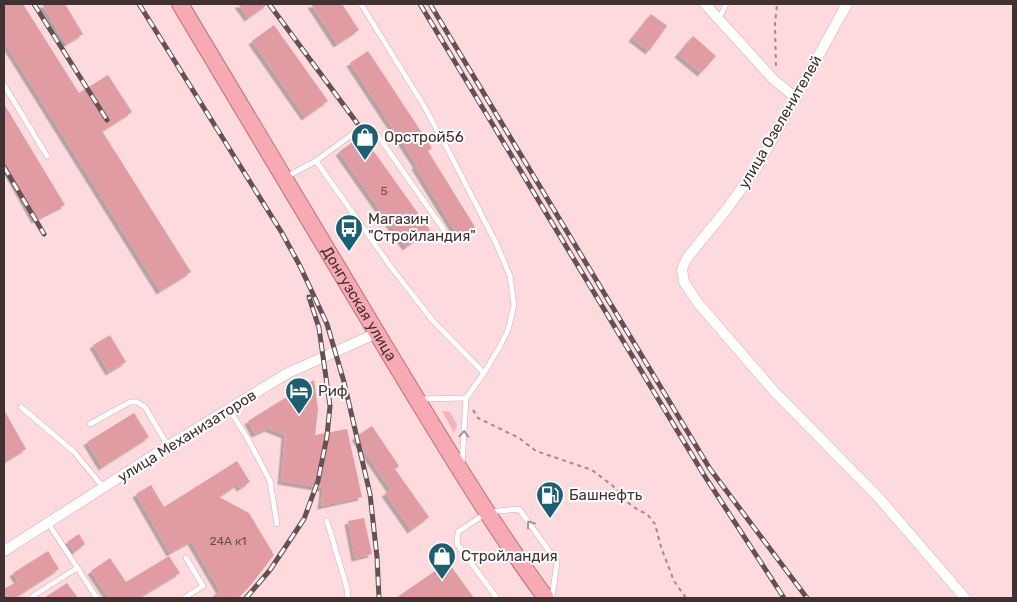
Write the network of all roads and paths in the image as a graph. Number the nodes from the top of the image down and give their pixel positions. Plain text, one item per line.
1 (180, 4) edge
2 (361, 4) edge
3 (705, 4) edge
4 (726, 4) edge
5 (777, 4) edge
6 (847, 4) edge
7 (719, 19) junction
8 (773, 79) junction
9 (4, 85) edge
10 (796, 98) junction
11 (47, 156) dead end
12 (316, 161) junction
13 (283, 178) junction
14 (444, 230) dead end
15 (377, 334) junction
16 (484, 373) junction
17 (466, 398) junction
18 (417, 399) junction
19 (21, 407) dead end
20 (229, 409) junction
21 (90, 424) dead end
22 (168, 446) junction
23 (462, 471) junction
24 (103, 488) junction
25 (488, 512) junction
26 (327, 521) dead end
27 (48, 523) junction
28 (278, 524) dead end
29 (4, 551) edge
30 (186, 558) dead end
31 (77, 568) junction
32 (33, 596) dead end
33 (96, 598) edge
34 (184, 598) edge
35 (348, 598) edge
36 (497, 598) edge
37 (546, 598) edge
38 (552, 598) edge
39 (686, 598) edge
40 (965, 598) edge

1 - 13 highway, Донгузская улица
2 - 16 lane
3 - 7 street
4 - 7 lane
5 - 8 path
6 - 10 street, улица Озеленителей
7 - 8 street
8 - 10 street
9 - 11 lane
10 - 40 street, улица Озеленителей
12 - 13 lane
12 - 14 lane
12 - 16 lane
13 - 15 highway, Донгузская улица
15 - 18 highway, Донгузская улица
15 - 20 street, улица Механизаторов
16 - 17 lane
17 - 18 lane
23 -> 17 lane
17 - 39 path
18 - 23 highway, Донгузская улица
19 - 24 lane
20 - 22 street, улица Механизаторов
20 - 28 lane
21 - 22 lane
22 - 24 street, улица Механизаторов
23 - 25 highway, Донгузская улица
24 - 27 street, улица Механизаторов
25 - 36 lane
25 - 37 highway, Донгузская улица
38 -> 25 lane
26 - 35 lane
27 - 29 street, улица Механизаторов
27 - 31 lane
30 - 34 lane
31 - 32 lane
31 - 33 lane

